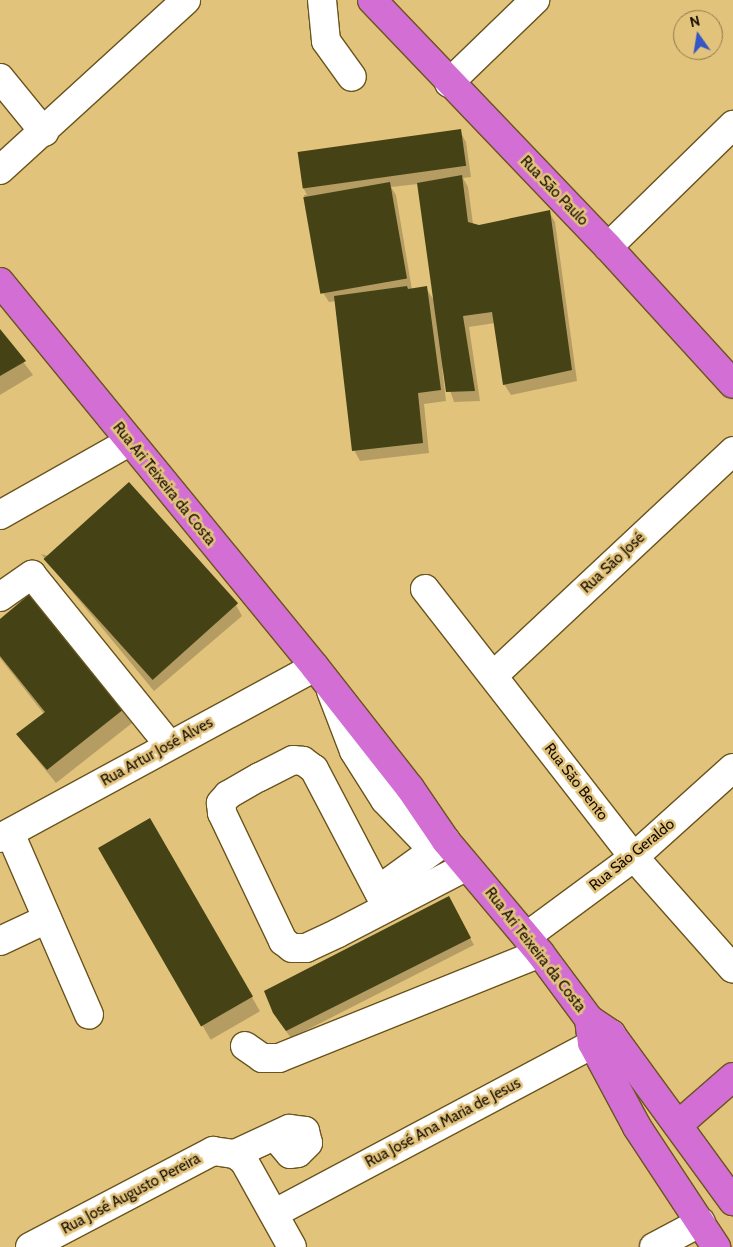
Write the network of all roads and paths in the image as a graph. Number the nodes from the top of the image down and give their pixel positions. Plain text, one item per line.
1 (186, 0) edge
2 (322, 0) edge
3 (372, 0) edge
4 (535, 0) edge
5 (352, 77) dead end
6 (0, 78) edge
7 (449, 83) junction
8 (733, 125) edge
9 (44, 132) junction
10 (0, 170) edge
11 (608, 247) junction
12 (0, 282) edge
13 (733, 384) edge
14 (129, 442) junction
15 (733, 450) edge
16 (0, 515) edge
17 (425, 589) dead end
18 (0, 597) edge
19 (494, 675) junction
20 (322, 676) junction
21 (170, 745) junction
22 (733, 768) edge
23 (5, 835) edge
24 (439, 845) junction
25 (634, 857) junction
26 (467, 866) junction
27 (382, 898) junction
28 (47, 919) junction
29 (0, 941) edge
30 (534, 944) junction
31 (733, 969) edge
32 (89, 1015) dead end
33 (597, 1032) junction
34 (245, 1046) dead end
35 (733, 1076) edge
36 (678, 1124) junction
37 (275, 1136) dead end
38 (235, 1154) junction
39 (733, 1200) edge
40 (275, 1212) junction
41 (701, 1222) junction
42 (44, 1244) edge
43 (292, 1247) edge
44 (654, 1247) edge
45 (716, 1247) edge

1 - 9 street
2 - 5 street
3 - 7 highway, Rua São Paulo
4 - 7 street
6 - 9 street
7 - 11 highway, Rua São Paulo
8 - 11 street
9 - 10 street
11 - 13 highway, Rua São Paulo
12 - 14 highway, Rua Ari Teixeira da Costa
14 - 16 street
14 - 20 highway, Rua Ari Teixeira da Costa
15 - 19 street, Rua São José
17 - 19 street, Rua São Bento
18 - 21 street
19 - 25 street, Rua São Bento
20 - 21 street, Rua Artur José Alves
20 - 24 highway, Rua Ari Teixeira da Costa
21 - 23 street, Rua Artur José Alves
22 - 25 street, Rua São Geraldo
23 - 28 street
24 - 26 highway, Rua Ari Teixeira da Costa
24 - 27 street
25 - 30 street, Rua São Geraldo
25 - 31 street, Rua São Bento
26 - 27 street
26 - 30 highway, Rua Ari Teixeira da Costa
27 - 27 street
28 - 29 street
28 - 32 street
30 - 33 highway, Rua Ari Teixeira da Costa
30 - 34 street, Rua São Geraldo
33 - 36 highway, Rua Ari Teixeira da Costa
33 - 40 street, Rua José Ana Maria de Jesus
33 - 41 highway
35 - 36 highway
36 - 39 highway, Rua Ari Teixeira da Costa
37 - 38 street
38 - 40 street
38 - 42 street, Rua José Augusto Pereira
40 - 43 street
41 - 44 street
41 - 45 highway

